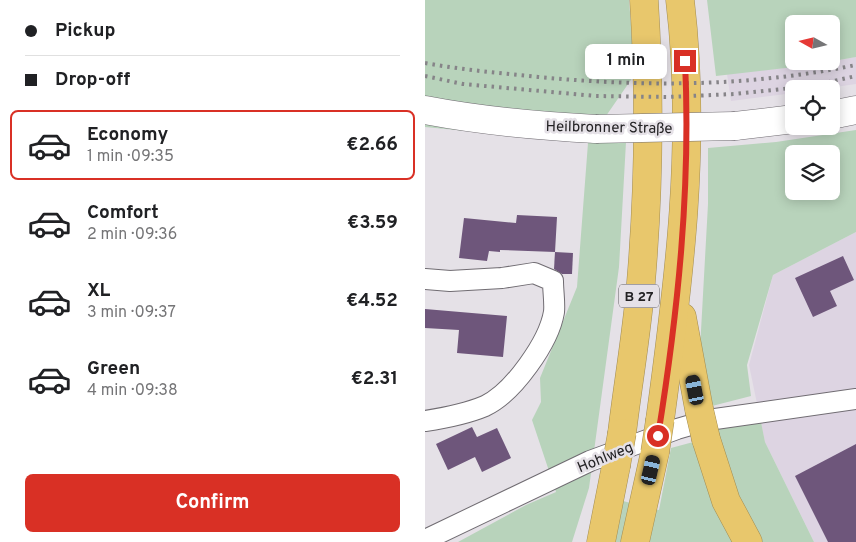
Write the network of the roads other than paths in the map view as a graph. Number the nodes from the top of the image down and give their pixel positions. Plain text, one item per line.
1 (645, 0) edge
2 (680, 0) edge
3 (425, 110) edge
4 (856, 110) edge
5 (840, 113) edge
6 (785, 120) edge
7 (425, 279) edge
8 (677, 293) junction
9 (856, 394) edge
10 (425, 421) edge
11 (611, 498) junction
12 (425, 540) edge
13 (591, 542) edge
14 (601, 542) edge
15 (635, 542) edge
16 (748, 542) edge

1 - 11 highway, B 27, bridge
2 - 8 highway, B 27
3 - 6 street, Heilbronner Straße, bridge
4 - 5 street
7 - 10 street
8 - 15 highway, bridge
8 - 16 highway, bridge
9 - 12 street, Hohlweg
11 - 13 highway
11 - 14 highway, B 27

